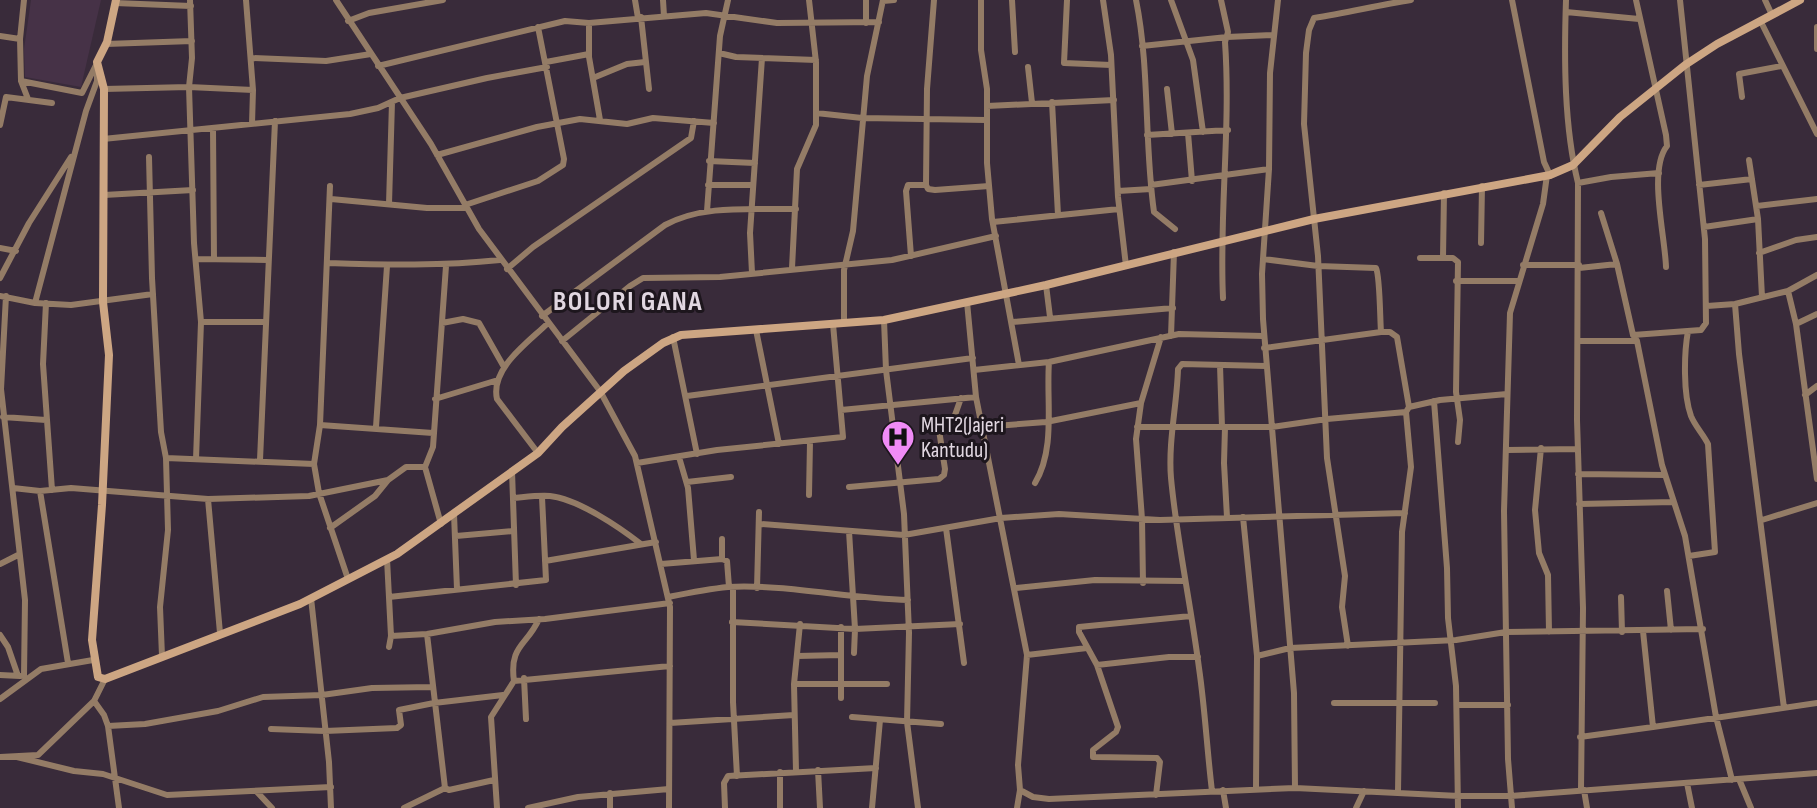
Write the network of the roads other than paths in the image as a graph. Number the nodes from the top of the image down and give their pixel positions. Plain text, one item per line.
1 (24, 0) edge
2 (246, 0) edge
3 (336, 0) edge
4 (443, 0) edge
5 (635, 0) edge
6 (663, 0) edge
7 (728, 0) edge
8 (809, 0) edge
9 (866, 0) edge
10 (894, 0) edge
11 (934, 0) edge
12 (981, 0) edge
13 (1012, 0) edge
14 (1066, 0) edge
15 (1103, 0) edge
16 (1136, 0) edge
17 (1171, 0) edge
18 (1221, 0) edge
19 (1278, 0) edge
20 (1411, 0) edge
21 (1512, 0) edge
22 (1566, 0) edge
23 (1636, 0) edge
24 (1680, 0) edge
25 (1765, 0) edge
26 (1800, 0) edge
27 (883, 1) edge
28 (116, 2) edge
29 (191, 3) edge
30 (1367, 4) edge
31 (1566, 12) junction
32 (1772, 15) junction
33 (664, 16) junction
34 (724, 16) junction
35 (640, 18) junction
36 (1639, 18) junction
37 (348, 21) junction
38 (866, 22) junction
39 (879, 22) junction
40 (1761, 22) junction
41 (589, 23) junction
42 (813, 23) junction
43 (538, 27) junction
44 (1817, 27) edge
45 (1274, 35) junction
46 (0, 36) edge
47 (1227, 37) junction
48 (20, 39) junction
49 (192, 41) junction
50 (107, 42) junction
51 (1187, 43) junction
52 (1142, 46) junction
53 (1817, 50) edge
54 (719, 52) junction
55 (1015, 52) dead end
56 (371, 54) junction
57 (589, 54) junction
58 (251, 58) junction
59 (762, 58) junction
60 (816, 60) junction
61 (97, 62) junction
62 (645, 62) junction
63 (546, 65) junction
64 (1111, 65) junction
65 (1685, 65) junction
66 (378, 66) junction
67 (1782, 66) junction
68 (1028, 67) dead end
69 (593, 78) junction
70 (21, 81) junction
71 (189, 87) junction
72 (1167, 88) dead end
73 (104, 89) junction
74 (649, 89) dead end
75 (1655, 89) junction
76 (253, 90) junction
77 (1742, 97) dead end
78 (400, 98) junction
79 (28, 99) junction
80 (1114, 100) junction
81 (52, 102) dead end
82 (392, 102) junction
83 (1052, 102) junction
84 (1032, 103) junction
85 (987, 106) junction
86 (816, 113) junction
87 (862, 118) junction
88 (600, 120) junction
89 (986, 120) junction
90 (275, 121) junction
91 (694, 121) junction
92 (926, 121) junction
93 (714, 123) junction
94 (252, 124) junction
95 (0, 125) edge
96 (558, 125) junction
97 (213, 128) junction
98 (1228, 130) junction
99 (192, 131) junction
100 (1203, 132) junction
101 (1188, 133) junction
102 (1172, 134) junction
103 (1817, 134) edge
104 (1147, 135) junction
105 (103, 139) junction
106 (75, 152) junction
107 (437, 154) junction
108 (149, 157) dead end
109 (1749, 160) dead end
110 (710, 161) junction
111 (754, 164) junction
112 (1573, 165) junction
113 (1269, 169) junction
114 (1659, 173) junction
115 (1549, 175) junction
116 (1225, 177) junction
117 (1752, 179) junction
118 (1192, 181) junction
119 (1578, 183) junction
120 (1699, 184) junction
121 (708, 185) junction
122 (753, 185) junction
123 (926, 185) junction
124 (330, 186) dead end
125 (989, 186) junction
126 (1482, 186) junction
127 (1151, 187) junction
128 (193, 190) junction
129 (1118, 191) junction
130 (149, 192) junction
131 (1444, 193) junction
132 (104, 195) junction
133 (331, 199) junction
134 (1817, 199) edge
135 (389, 204) junction
136 (1757, 206) junction
137 (466, 207) junction
138 (796, 209) junction
139 (1119, 209) junction
140 (752, 210) junction
141 (707, 211) junction
142 (1601, 213) dead end
143 (1058, 215) junction
144 (1314, 219) junction
145 (1758, 219) junction
146 (993, 222) junction
147 (1704, 226) junction
148 (1175, 229) dead end
149 (1266, 231) junction
150 (996, 236) junction
151 (1817, 237) edge
152 (1222, 241) junction
153 (1481, 243) dead end
154 (0, 248) edge
155 (16, 250) junction
156 (1174, 252) junction
157 (1759, 253) junction
158 (911, 256) junction
159 (1420, 258) dead end
160 (1443, 258) junction
161 (196, 259) junction
162 (214, 259) junction
163 (1263, 259) junction
164 (268, 260) junction
165 (500, 260) junction
166 (328, 263) junction
167 (845, 264) junction
168 (1617, 264) junction
169 (1523, 265) junction
170 (387, 266) junction
171 (446, 266) junction
172 (1126, 266) junction
173 (1318, 266) junction
174 (1579, 266) junction
175 (1666, 267) dead end
176 (792, 268) junction
177 (507, 269) junction
178 (752, 273) junction
179 (1817, 275) edge
180 (0, 278) edge
181 (1456, 280) junction
182 (1519, 281) junction
183 (1046, 285) junction
184 (1788, 291) junction
185 (1007, 293) junction
186 (153, 294) junction
187 (3, 296) edge
188 (1761, 297) junction
189 (1223, 298) dead end
190 (103, 302) junction
191 (967, 302) junction
192 (35, 303) junction
193 (46, 303) junction
194 (1735, 304) junction
195 (1707, 306) junction
196 (1173, 308) junction
197 (1817, 314) edge
198 (542, 316) junction
199 (1050, 316) junction
200 (884, 320) junction
201 (201, 322) junction
202 (265, 322) junction
203 (1013, 322) junction
204 (442, 323) junction
205 (548, 323) junction
206 (844, 323) junction
207 (833, 324) junction
208 (1796, 324) junction
209 (756, 330) junction
210 (1688, 331) junction
211 (1381, 333) junction
212 (1171, 336) junction
213 (1263, 336) junction
214 (673, 337) junction
215 (1161, 337) junction
216 (1635, 338) junction
217 (1579, 340) junction
218 (562, 341) junction
219 (1321, 342) junction
220 (1264, 348) junction
221 (973, 358) junction
222 (1049, 362) junction
223 (1019, 365) junction
224 (1220, 365) junction
225 (1266, 366) junction
226 (504, 367) junction
227 (886, 370) junction
228 (974, 370) junction
229 (838, 375) junction
230 (498, 380) junction
231 (1817, 386) edge
232 (768, 387) junction
233 (600, 391) junction
234 (1507, 394) junction
235 (1805, 395) junction
236 (687, 396) junction
237 (976, 397) junction
238 (961, 398) junction
239 (1458, 398) junction
240 (435, 399) junction
241 (1434, 401) junction
242 (1141, 403) junction
243 (891, 406) junction
244 (841, 410) junction
245 (1407, 410) junction
246 (3, 417) junction
247 (1327, 419) junction
248 (46, 420) junction
249 (1047, 422) junction
250 (320, 425) junction
251 (376, 427) junction
252 (982, 427) junction
253 (1137, 427) junction
254 (1174, 427) junction
255 (1224, 427) junction
256 (1272, 427) junction
257 (434, 433) junction
258 (810, 442) junction
259 (1458, 442) dead end
260 (779, 444) junction
261 (1541, 448) junction
262 (1578, 449) junction
263 (1507, 450) junction
264 (538, 453) junction
265 (697, 454) junction
266 (679, 457) junction
267 (166, 458) junction
268 (1815, 458) edge
269 (196, 459) junction
270 (260, 460) junction
271 (637, 463) junction
272 (314, 464) junction
273 (425, 466) junction
274 (512, 471) junction
275 (1578, 474) junction
276 (1665, 475) junction
277 (731, 477) dead end
278 (1817, 479) edge
279 (388, 480) junction
280 (687, 482) junction
281 (900, 483) junction
282 (1035, 483) dead end
283 (849, 487) dead end
284 (13, 488) junction
285 (52, 490) junction
286 (102, 490) junction
287 (39, 491) junction
288 (319, 493) junction
289 (809, 495) dead end
290 (166, 496) junction
291 (542, 496) junction
292 (513, 498) junction
293 (208, 499) junction
294 (1674, 502) junction
295 (1817, 503) edge
296 (1579, 504) junction
297 (759, 512) dead end
298 (1405, 513) junction
299 (454, 514) junction
300 (1335, 515) junction
301 (1280, 517) junction
302 (1001, 518) junction
303 (1227, 518) junction
304 (1243, 518) junction
305 (1142, 519) junction
306 (1177, 519) junction
307 (1762, 520) junction
308 (441, 524) junction
309 (761, 524) junction
310 (330, 528) junction
311 (946, 528) junction
312 (514, 531) junction
313 (849, 531) junction
314 (904, 535) junction
315 (456, 536) junction
316 (722, 539) dead end
317 (656, 542) junction
318 (641, 544) junction
319 (18, 555) junction
320 (1689, 556) junction
321 (387, 559) junction
322 (722, 559) junction
323 (694, 560) junction
324 (544, 561) junction
325 (0, 564) edge
326 (661, 564) junction
327 (348, 579) junction
328 (1184, 581) junction
329 (1143, 583) junction
330 (516, 585) junction
331 (731, 587) junction
332 (757, 588) junction
333 (1016, 588) junction
334 (457, 589) junction
335 (1667, 591) dead end
336 (389, 597) junction
337 (851, 597) junction
338 (1621, 597) dead end
339 (311, 598) junction
340 (669, 600) junction
341 (908, 600) junction
342 (1191, 616) junction
343 (539, 619) junction
344 (732, 622) junction
345 (800, 624) junction
346 (960, 624) junction
347 (909, 626) junction
348 (841, 627) junction
349 (855, 629) junction
350 (1702, 629) junction
351 (1671, 630) junction
352 (1643, 631) junction
353 (1506, 632) junction
354 (1622, 632) junction
355 (220, 633) junction
356 (1549, 633) junction
357 (1583, 633) junction
358 (427, 634) junction
359 (0, 635) edge
360 (391, 636) junction
361 (1452, 640) junction
362 (1400, 643) junction
363 (1348, 646) junction
364 (389, 647) dead end
365 (1088, 648) junction
366 (1290, 648) junction
367 (854, 653) dead end
368 (841, 655) junction
369 (1027, 655) junction
370 (162, 656) junction
371 (797, 656) junction
372 (1257, 656) junction
373 (1198, 657) junction
374 (93, 660) junction
375 (68, 663) junction
376 (964, 663) dead end
377 (1097, 665) junction
378 (670, 666) junction
379 (0, 675) edge
380 (24, 676) junction
381 (524, 678) junction
382 (105, 679) junction
383 (514, 681) junction
384 (794, 684) junction
385 (841, 684) junction
386 (887, 684) dead end
387 (432, 687) junction
388 (322, 695) junction
389 (503, 695) junction
390 (842, 698) dead end
391 (0, 699) edge
392 (94, 701) junction
393 (434, 703) junction
394 (1334, 703) dead end
395 (1435, 703) dead end
396 (1817, 703) edge
397 (1400, 704) junction
398 (1457, 705) junction
399 (1508, 705) junction
400 (1784, 708) junction
401 (794, 715) junction
402 (852, 717) dead end
403 (1716, 717) junction
404 (734, 718) junction
405 (526, 719) dead end
406 (880, 720) junction
407 (907, 722) junction
408 (670, 723) junction
409 (941, 724) dead end
410 (108, 726) junction
411 (1653, 727) junction
412 (271, 729) dead end
413 (326, 731) junction
414 (1581, 737) junction
415 (0, 757) edge
416 (17, 758) junction
417 (876, 768) junction
418 (819, 770) junction
419 (796, 771) junction
420 (780, 772) junction
421 (1817, 773) edge
422 (737, 776) junction
423 (116, 779) junction
424 (1736, 779) junction
425 (494, 780) junction
426 (1687, 783) junction
427 (331, 787) junction
428 (445, 788) junction
429 (1295, 788) junction
430 (669, 789) junction
431 (1256, 789) junction
432 (1020, 790) junction
433 (1224, 790) junction
434 (1583, 790) junction
435 (1212, 791) junction
436 (1364, 791) junction
437 (257, 792) junction
438 (1398, 792) junction
439 (610, 793) junction
440 (1156, 795) junction
441 (1459, 796) junction
442 (1511, 796) junction
443 (119, 808) edge
444 (272, 808) edge
445 (331, 808) edge
446 (404, 808) edge
447 (497, 808) edge
448 (528, 808) edge
449 (610, 808) edge
450 (669, 808) edge
451 (724, 808) edge
452 (780, 808) edge
453 (820, 808) edge
454 (872, 808) edge
455 (918, 808) edge
456 (1017, 808) edge
457 (1226, 808) edge
458 (1356, 808) edge
459 (1458, 808) edge
460 (1512, 808) edge
461 (1587, 808) edge
462 (1692, 808) edge
463 (1751, 808) edge

1 - 48 street
2 - 58 street
3 - 37 street
4 - 37 street
5 - 35 street
6 - 33 street
7 - 34 street
8 - 42 street
9 - 38 street
10 - 27 street
11 - 92 street
12 - 85 street
13 - 55 street
14 - 64 street
15 - 64 street
16 - 52 street
17 - 51 street
18 - 47 street
19 - 45 street
20 - 30 street
21 - 115 street
22 - 31 street
23 - 36 street
24 - 65 street
25 - 32 street
26 - 32 street
27 - 39 street
28 - 29 street
28 - 50 street
29 - 49 street
30 - 144 street
31 - 36 street
31 - 112 street
32 - 40 street
33 - 34 street
33 - 35 street
34 - 42 street
34 - 54 street
35 - 41 street
35 - 62 street
36 - 75 street
37 - 56 street
38 - 39 street
38 - 42 street
39 - 87 street
40 - 65 street
40 - 67 street
41 - 43 street
41 - 57 street
42 - 60 street
43 - 63 street
43 - 66 street
44 - 53 street
45 - 47 street
45 - 113 street
46 - 48 street
47 - 51 street
47 - 98 street
48 - 70 street
49 - 50 street
49 - 71 street
50 - 61 street
50 - 70 street
51 - 52 street
51 - 100 street
52 - 104 street
54 - 59 street
54 - 93 street
56 - 58 street
56 - 66 street
57 - 63 street
57 - 69 street
58 - 76 street
59 - 60 street
59 - 111 street
60 - 86 street
61 - 73 street
61 - 106 street
62 - 69 street
62 - 74 street
63 - 78 street
63 - 96 street
64 - 80 street
65 - 75 street
65 - 120 street
66 - 78 street
67 - 77 street
67 - 103 street
68 - 84 street
69 - 88 street
70 - 79 street
71 - 73 street
71 - 76 street
71 - 99 street
72 - 102 street
73 - 105 street
75 - 112 street
75 - 114 street
76 - 94 street
78 - 82 street
78 - 107 street
79 - 81 street
79 - 95 street
80 - 83 street
80 - 129 street
82 - 90 street
82 - 135 street
83 - 84 street
83 - 143 street
84 - 85 street
85 - 89 street
86 - 87 street
86 - 138 street
87 - 92 street
87 - 167 street
88 - 91 street
88 - 96 street
89 - 92 street
89 - 125 street
90 - 94 street
90 - 164 street
91 - 93 street
91 - 177 street
92 - 123 street
93 - 110 street
94 - 97 street
96 - 107 street
96 - 137 street
97 - 99 street
97 - 162 street
98 - 100 street
98 - 116 street
99 - 105 street
99 - 128 street
100 - 101 street
101 - 102 street
101 - 118 street
102 - 104 street
104 - 127 street
105 - 132 street
106 - 155 street
106 - 192 street
107 - 137 street
108 - 130 street
109 - 117 street
110 - 111 street
110 - 121 street
111 - 122 street
112 - 115 street
112 - 119 street
113 - 116 street
113 - 149 street
114 - 119 street
114 - 175 street
115 - 126 street
115 - 169 street
116 - 118 street
116 - 152 street
117 - 120 street
117 - 136 street
118 - 127 street
119 - 174 street
120 - 147 street
121 - 122 street
121 - 141 street
122 - 140 street
123 - 125 street
123 - 158 street
124 - 133 street
125 - 146 street
126 - 131 street
126 - 153 street
127 - 129 street
127 - 148 street
128 - 130 street
128 - 161 street
129 - 139 street
130 - 132 street
130 - 186 street
131 - 144 street
131 - 160 street
132 - 190 street
133 - 135 street
133 - 166 street
134 - 136 street
135 - 137 street
136 - 145 street
137 - 165 street
138 - 140 street
138 - 176 street
139 - 143 street
139 - 172 street
140 - 141 street
140 - 178 street
141 - 198 street
142 - 168 street
143 - 146 street
144 - 149 street
144 - 173 street
145 - 147 street
145 - 157 street
146 - 150 street
147 - 195 street
149 - 152 street
149 - 163 street
150 - 158 street
150 - 185 street
151 - 157 street
152 - 156 street
152 - 189 street
154 - 155 street
155 - 180 street
156 - 172 street
156 - 196 street
157 - 188 street
158 - 167 street
159 - 160 street
160 - 181 street
161 - 162 street
161 - 201 street
162 - 164 street
163 - 173 street
163 - 213 street
164 - 202 street
165 - 171 street
165 - 177 street
166 - 170 street
166 - 250 street
167 - 176 street
167 - 206 street
168 - 174 street
168 - 216 street
169 - 174 street
169 - 182 street
170 - 171 street
170 - 251 street
171 - 204 street
172 - 183 street
173 - 211 street
173 - 219 street
174 - 217 street
176 - 178 street
177 - 198 street
178 - 218 street
179 - 184 street
181 - 182 street
181 - 239 street
182 - 234 street
183 - 185 street
183 - 199 street
184 - 188 street
184 - 208 street
185 - 191 street
185 - 203 street
186 - 190 street
186 - 267 street
187 - 192 street
187 - 246 street
188 - 194 street
190 - 193 street
190 - 286 street
191 - 200 street
191 - 221 street
192 - 193 street
193 - 248 street
194 - 195 street
194 - 307 street
195 - 210 street
196 - 199 street
196 - 212 street
197 - 208 street
198 - 205 street
199 - 203 street
200 - 206 street
200 - 227 street
201 - 202 street
201 - 269 street
202 - 270 street
203 - 223 street
204 - 226 street
204 - 240 street
205 - 218 street
205 - 226 street
206 - 207 street
207 - 209 street
207 - 229 street
208 - 235 street
209 - 214 street
209 - 232 street
210 - 216 street
210 - 320 street
211 - 219 street
211 - 245 street
212 - 213 street
212 - 215 street
213 - 220 street
214 - 233 street
214 - 236 street
215 - 222 street
215 - 242 street
216 - 217 street
216 - 276 street
217 - 262 street
218 - 233 street
219 - 220 street
219 - 247 street
220 - 225 street
221 - 227 street
221 - 228 street
222 - 223 street
222 - 249 street
223 - 228 street
224 - 225 street
224 - 254 street
224 - 255 street
225 - 256 street
226 - 230 street
227 - 229 street
227 - 243 street
228 - 237 street
229 - 232 street
229 - 244 street
230 - 240 street
230 - 264 street
231 - 235 street
232 - 236 street
232 - 260 street
233 - 264 street
233 - 271 street
234 - 239 street
234 - 263 street
235 - 268 street
236 - 265 street
237 - 238 street
237 - 252 street
238 - 243 street
238 - 281 street
239 - 241 street
239 - 259 street
240 - 257 street
241 - 245 street
241 - 361 street
242 - 249 street
242 - 253 street
243 - 244 street
243 - 281 street
244 - 258 street
245 - 247 street
245 - 298 street
246 - 248 street
246 - 284 street
247 - 256 street
247 - 300 street
248 - 285 street
249 - 252 street
249 - 282 street
250 - 251 street
250 - 272 street
251 - 257 street
252 - 302 street
253 - 254 street
253 - 305 street
254 - 255 street
254 - 306 street
255 - 256 street
255 - 303 street
256 - 301 street
257 - 273 street
258 - 260 street
258 - 289 street
260 - 265 street
261 - 262 street
261 - 263 street
261 - 356 street
262 - 275 street
263 - 353 street
264 - 274 street
265 - 266 street
266 - 271 street
266 - 280 street
267 - 269 street
267 - 290 street
268 - 278 street
269 - 270 street
270 - 272 street
271 - 317 street
272 - 288 street
273 - 279 street
273 - 308 street
274 - 292 street
274 - 299 street
275 - 276 street
275 - 296 street
276 - 294 street
277 - 280 street
279 - 288 street
279 - 310 street
280 - 323 street
281 - 283 street
281 - 314 street
284 - 287 street
284 - 319 street
285 - 286 street
285 - 287 street
286 - 290 street
286 - 374 street
287 - 375 street
288 - 293 street
288 - 310 street
290 - 293 street
290 - 370 street
291 - 292 street
291 - 318 street
291 - 324 street
292 - 312 street
293 - 355 street
294 - 296 street
294 - 320 street
295 - 307 street
296 - 357 street
297 - 309 street
298 - 300 street
298 - 362 street
299 - 308 street
299 - 315 street
300 - 301 street
300 - 363 street
301 - 304 street
301 - 366 street
302 - 305 street
302 - 311 street
302 - 333 street
303 - 304 street
303 - 306 street
304 - 372 street
305 - 306 street
305 - 329 street
306 - 328 street
307 - 400 street
308 - 321 street
309 - 313 street
309 - 332 street
310 - 327 street
311 - 314 street
311 - 346 street
312 - 315 street
312 - 330 street
313 - 314 street
313 - 337 street
314 - 341 street
315 - 334 street
316 - 322 street
317 - 318 street
317 - 326 street
318 - 324 street
319 - 325 street
319 - 380 street
320 - 350 street
321 - 327 street
321 - 336 street
322 - 323 street
322 - 331 street
323 - 326 street
324 - 330 street
326 - 340 street
327 - 339 street
328 - 329 street
328 - 342 street
329 - 333 street
330 - 334 street
331 - 332 street
331 - 340 street
331 - 344 street
332 - 337 street
333 - 369 street
334 - 336 street
335 - 351 street
336 - 360 street
337 - 341 street
337 - 349 street
338 - 354 street
339 - 355 street
339 - 388 street
340 - 343 street
340 - 378 street
341 - 347 street
342 - 365 street
342 - 373 street
343 - 358 street
343 - 383 street
344 - 345 street
344 - 404 street
345 - 348 street
345 - 371 street
346 - 347 street
346 - 376 street
347 - 349 street
347 - 407 street
348 - 349 street
348 - 368 street
349 - 367 street
350 - 351 street
350 - 403 street
351 - 352 street
352 - 354 street
352 - 411 street
353 - 356 street
353 - 361 street
353 - 399 street
354 - 357 street
355 - 370 street
356 - 357 street
357 - 414 street
358 - 360 street
358 - 387 street
359 - 380 street
360 - 364 street
361 - 362 street
361 - 398 street
362 - 363 street
362 - 397 street
363 - 366 street
365 - 369 street
365 - 377 street
366 - 372 street
366 - 429 street
368 - 371 street
368 - 385 street
369 - 432 street
370 - 382 street
371 - 384 street
372 - 431 street
373 - 377 street
373 - 435 street
374 - 375 street
374 - 382 street
375 - 380 street
377 - 440 street
378 - 381 street
378 - 408 street
379 - 380 street
380 - 391 street
381 - 383 street
381 - 405 street
382 - 392 street
383 - 389 street
384 - 385 street
384 - 401 street
385 - 386 street
385 - 390 street
387 - 388 street
387 - 393 street
388 - 410 street
388 - 413 street
389 - 393 street
389 - 425 street
392 - 410 street
392 - 416 street
393 - 413 street
393 - 428 street
394 - 397 street
395 - 397 street
396 - 400 street
397 - 438 street
398 - 399 street
398 - 441 street
399 - 442 street
400 - 403 street
401 - 404 street
401 - 419 street
402 - 406 street
403 - 411 street
403 - 424 street
404 - 408 street
404 - 422 street
406 - 407 street
406 - 417 street
407 - 409 street
407 - 455 street
408 - 430 street
410 - 423 street
411 - 414 street
412 - 413 street
413 - 427 street
414 - 434 street
415 - 416 street
416 - 423 street
417 - 418 street
417 - 454 street
418 - 419 street
418 - 453 street
419 - 420 street
420 - 422 street
420 - 452 street
421 - 424 street
422 - 451 street
423 - 437 street
423 - 443 street
424 - 426 street
424 - 463 street
425 - 428 street
425 - 447 street
426 - 434 street
426 - 462 street
427 - 437 street
427 - 445 street
428 - 446 street
429 - 431 street
429 - 436 street
430 - 439 street
430 - 450 street
431 - 433 street
432 - 440 street
432 - 456 street
433 - 435 street
433 - 457 street
434 - 442 street
434 - 461 street
435 - 440 street
436 - 438 street
436 - 458 street
437 - 444 street
438 - 441 street
439 - 448 street
439 - 449 street
441 - 442 street
441 - 459 street
442 - 460 street

